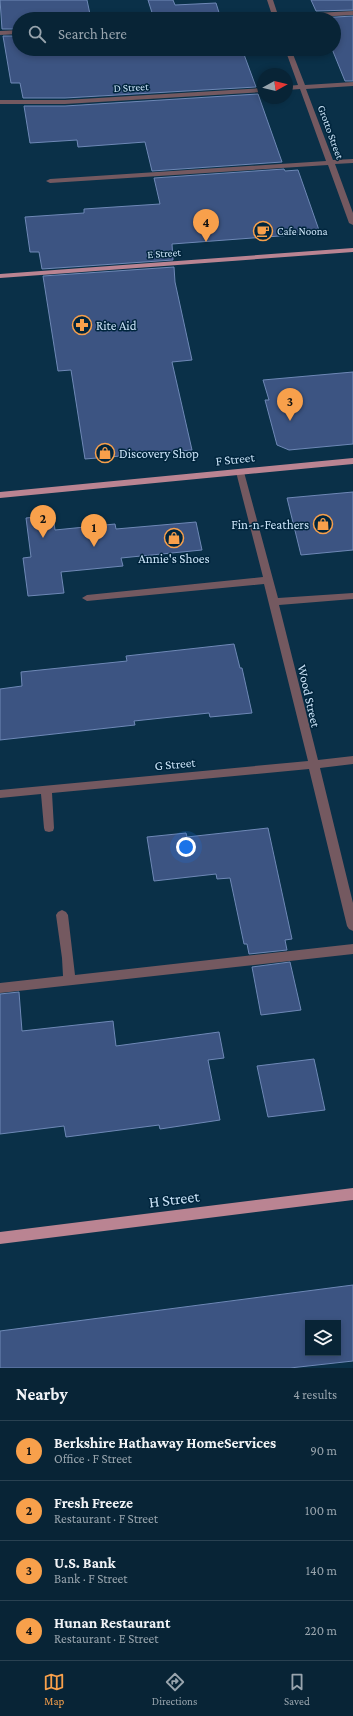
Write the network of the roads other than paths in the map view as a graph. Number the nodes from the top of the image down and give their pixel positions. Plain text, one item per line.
1 (270, 0) edge
2 (274, 12) edge
3 (353, 12) edge
4 (341, 13) edge
5 (12, 32) edge
6 (0, 33) edge
7 (291, 56) edge
8 (353, 84) edge
9 (302, 87) junction
10 (293, 88) edge
11 (257, 90) edge
12 (0, 102) edge
13 (353, 161) edge
14 (330, 163) junction
15 (50, 181) dead end
16 (353, 223) edge
17 (353, 250) edge
18 (0, 276) edge
19 (353, 461) edge
20 (240, 472) junction
21 (0, 495) edge
22 (268, 580) junction
23 (353, 596) edge
24 (87, 598) dead end
25 (274, 602) junction
26 (353, 760) edge
27 (313, 765) junction
28 (46, 790) junction
29 (0, 794) edge
30 (49, 828) dead end
31 (62, 915) dead end
32 (353, 926) edge
33 (353, 949) edge
34 (69, 981) junction
35 (0, 988) edge
36 (353, 1194) edge
37 (0, 1238) edge

1 - 2 street
3 - 4 street
5 - 6 street
7 - 9 street, Grotto Street
8 - 9 street
9 - 10 street
9 - 14 street, Grotto Street
11 - 12 street, D Street
13 - 14 street
14 - 15 street
14 - 16 street, Grotto Street
17 - 18 main road, E Street
19 - 20 main road, F Street
20 - 21 main road, F Street
20 - 22 street, Wood Street
22 - 24 street
22 - 25 street, Wood Street
23 - 25 street
25 - 27 street, Wood Street
26 - 27 street, G Street
27 - 28 street, G Street
27 - 32 street, Wood Street
28 - 29 street, G Street
28 - 30 street
31 - 34 street
33 - 34 street
34 - 35 street
36 - 37 main road, H Street

